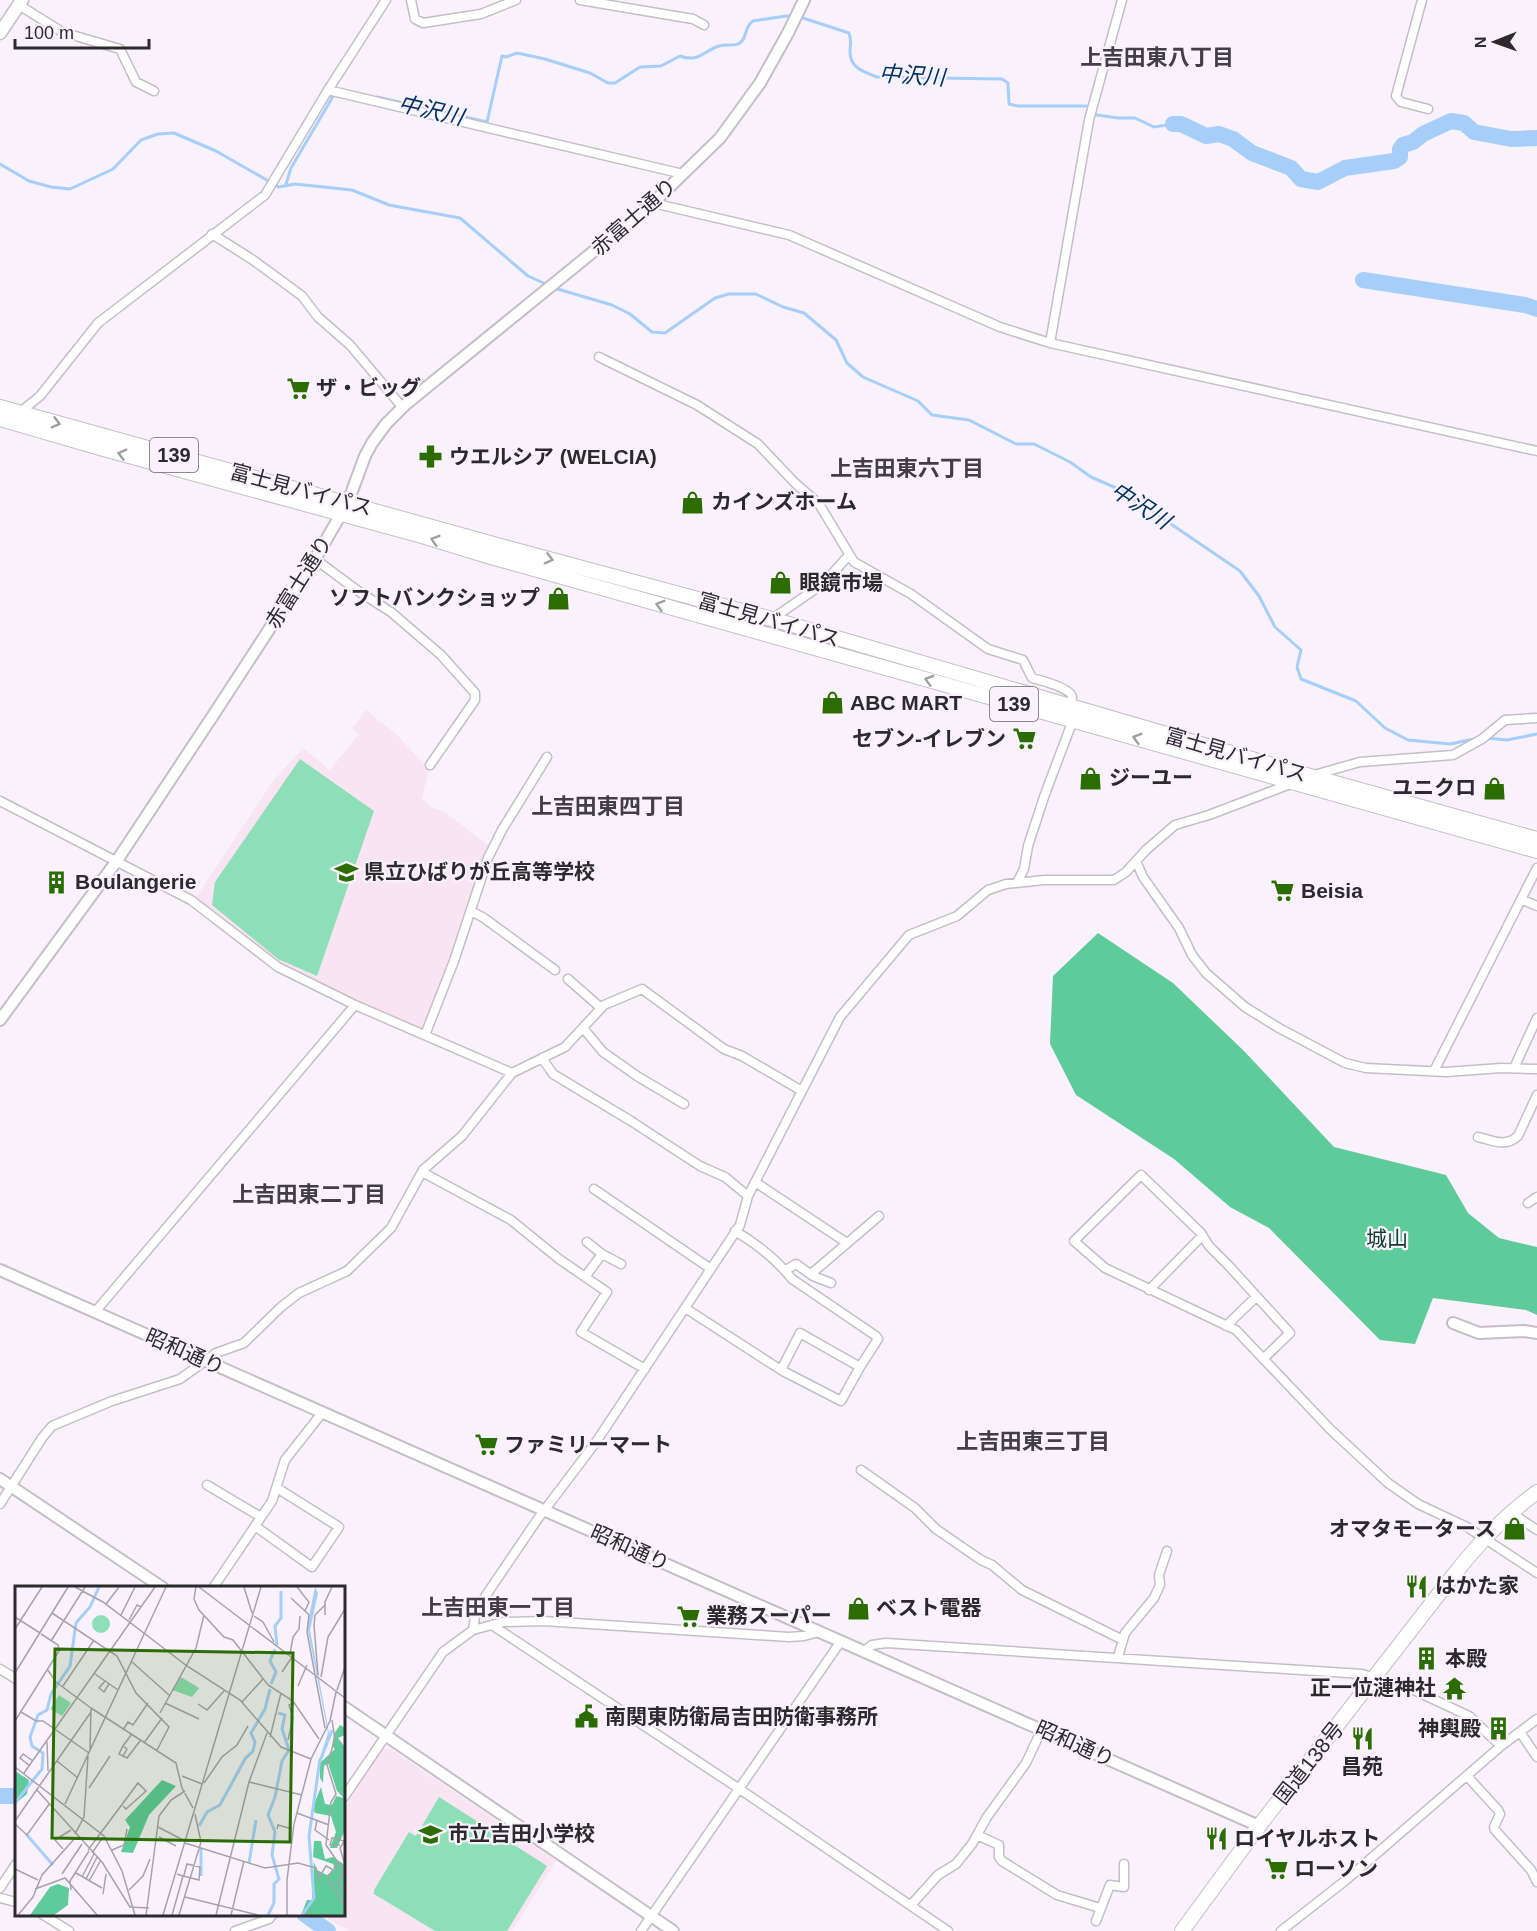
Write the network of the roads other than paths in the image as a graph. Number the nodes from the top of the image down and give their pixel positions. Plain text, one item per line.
1 (386, 0) edge
2 (411, 0) edge
3 (516, 0) edge
4 (580, 0) edge
5 (1122, 0) edge
6 (1422, 0) edge
7 (21, 3) edge
8 (802, 4) edge
9 (704, 25) dead end
10 (2, 28) edge
11 (328, 90) junction
12 (154, 91) dead end
13 (1428, 109) dead end
14 (683, 174) junction
15 (653, 203) junction
16 (213, 234) junction
17 (1050, 343) junction
18 (599, 357) dead end
19 (0, 407) edge
20 (403, 408) junction
21 (20, 413) junction
22 (2, 421) edge
23 (1537, 451) edge
24 (344, 508) junction
25 (849, 555) junction
26 (315, 559) junction
27 (772, 619) junction
28 (1069, 706) junction
29 (1537, 718) edge
30 (1073, 720) junction
31 (547, 757) dead end
32 (430, 765) dead end
33 (1310, 776) junction
34 (1293, 783) junction
35 (0, 801) edge
36 (1537, 839) edge
37 (1537, 851) edge
38 (1136, 861) junction
39 (116, 862) junction
40 (1537, 868) edge
41 (1017, 883) junction
42 (1521, 899) junction
43 (1537, 906) edge
44 (471, 911) junction
45 (555, 970) dead end
46 (568, 979) dead end
47 (355, 1005) junction
48 (601, 1008) junction
49 (1537, 1018) edge
50 (0, 1020) edge
51 (583, 1028) junction
52 (425, 1035) junction
53 (542, 1058) junction
54 (1514, 1068) junction
55 (1537, 1069) edge
56 (1434, 1071) junction
57 (512, 1073) junction
58 (802, 1091) junction
59 (1537, 1095) edge
60 (684, 1104) dead end
61 (1478, 1137) dead end
62 (422, 1172) junction
63 (755, 1182) junction
64 (594, 1189) dead end
65 (747, 1197) junction
66 (1537, 1197) edge
67 (1528, 1203) dead end
68 (879, 1216) dead end
69 (735, 1231) junction
70 (1202, 1236) junction
71 (587, 1242) dead end
72 (847, 1243) junction
73 (602, 1254) junction
74 (621, 1264) dead end
75 (711, 1269) junction
76 (0, 1270) edge
77 (786, 1270) junction
78 (811, 1274) junction
79 (585, 1277) junction
80 (831, 1283) dead end
81 (1149, 1290) junction
82 (1256, 1297) junction
83 (685, 1308) junction
84 (95, 1312) junction
85 (1453, 1323) dead end
86 (1226, 1326) junction
87 (1537, 1333) edge
88 (1263, 1359) junction
89 (206, 1362) junction
90 (860, 1367) junction
91 (645, 1369) junction
92 (782, 1370) junction
93 (322, 1413) junction
94 (861, 1470) dead end
95 (0, 1479) edge
96 (207, 1485) dead end
97 (12, 1486) junction
98 (277, 1488) junction
99 (1537, 1492) edge
100 (0, 1504) edge
101 (545, 1510) junction
102 (1510, 1512) junction
103 (261, 1517) junction
104 (255, 1526) junction
105 (1537, 1530) edge
106 (1484, 1538) junction
107 (1167, 1551) dead end
108 (1537, 1573) edge
109 (162, 1586) edge
110 (214, 1586) edge
111 (492, 1625) junction
112 (473, 1630) junction
113 (819, 1632) junction
114 (1123, 1640) junction
115 (841, 1641) junction
116 (863, 1652) junction
117 (1118, 1657) junction
118 (0, 1669) edge
119 (1375, 1677) junction
120 (15, 1678) edge
121 (345, 1708) edge
122 (1537, 1719) edge
123 (1042, 1729) junction
124 (1520, 1732) junction
125 (386, 1734) junction
126 (1501, 1746) junction
127 (1537, 1757) edge
128 (1467, 1776) junction
129 (738, 1788) junction
130 (345, 1796) edge
131 (1259, 1826) junction
132 (977, 1835) junction
133 (1124, 1864) dead end
134 (15, 1866) edge
135 (1537, 1882) edge
136 (0, 1888) edge
137 (0, 1898) edge
138 (15, 1902) edge
139 (910, 1905) junction
140 (1100, 1908) junction
141 (45, 1916) edge
142 (650, 1916) junction
143 (271, 1917) edge
144 (1096, 1921) dead end
145 (69, 1931) edge
146 (235, 1931) edge
147 (641, 1931) edge
148 (673, 1931) edge
149 (948, 1931) edge
150 (1182, 1931) edge
151 (1281, 1931) edge

1 - 11 street
2 - 3 street
4 - 9 street
5 - 17 street
6 - 13 street
7 - 10 main road
7 - 12 street
8 - 14 street, 赤富士通り
11 - 14 street
11 - 16 street
14 - 15 street, 赤富士通り
15 - 17 street
15 - 20 street, 赤富士通り
16 - 20 street
16 - 21 street
17 - 23 street
18 - 25 street
19 - 21 highway, 富士見バイパス / 139
20 - 24 street, 赤富士通り
21 - 22 street
21 -> 24 highway, 富士見バイパス / 139
24 -> 22 highway, 富士見バイパス / 139
24 - 26 street, 赤富士通り
24 -> 27 highway, 富士見バイパス / 139
30 -> 24 highway, 富士見バイパス / 139
25 - 27 street
25 - 28 street
26 - 32 street
26 - 39 street, 赤富士通り
27 - 28 highway, 富士見バイパス / 139
28 - 33 highway, 富士見バイパス / 139
29 - 33 street
34 -> 30 highway, 富士見バイパス / 139
30 - 41 street
31 - 44 street
33 - 34 street
33 - 36 highway, 富士見バイパス / 139
34 - 37 highway, 富士見バイパス / 139
34 - 38 street
35 - 39 street
38 - 41 street
38 - 56 street
39 - 47 street
39 - 50 street, 赤富士通り
40 - 42 street
41 - 58 street
42 - 43 street
42 - 56 street
44 - 45 street
44 - 52 street
46 - 48 street
47 - 52 street
47 - 84 street
48 - 51 street
48 - 58 street
49 - 54 street
51 - 53 street
51 - 60 street
52 - 57 street
53 - 57 street
53 - 65 street
54 - 55 street
54 - 56 street
57 - 62 street
58 - 63 street
59 - 61 street
62 - 79 street
62 - 89 street
63 - 65 street
63 - 72 street
64 - 75 street
65 - 69 street
66 - 67 street
68 - 72 street
69 - 75 street
69 - 77 street
70 - 81 street
70 - 81 street
70 - 82 street
71 - 73 street
72 - 78 street
73 - 74 street
73 - 79 street
75 - 83 street
76 - 84 street, 昭和通り
77 - 78 street
77 - 90 street
78 - 80 street
79 - 91 street
81 - 86 street
82 - 86 street
82 - 88 street
83 - 91 street
83 - 92 street
84 - 89 street, 昭和通り
85 - 87 street
86 - 88 street
88 - 106 street
89 - 93 street, 昭和通り
89 - 97 street
90 - 92 street
90 - 92 street
91 - 101 street
93 - 98 street
93 - 101 street, 昭和通り
94 - 114 street
95 - 97 street
96 - 103 street
97 - 100 street
97 - 109 street
98 - 103 street
98 - 104 street
99 - 102 highway, 国道138号
101 - 112 street
101 - 113 street, 昭和通り
102 - 105 street
102 - 106 highway, 国道138号
103 - 104 street
104 - 110 street
106 - 108 street
106 - 119 highway, 国道138号
107 - 114 street
111 - 112 street
111 - 113 street
111 - 129 street
112 - 125 street
113 - 115 street, 昭和通り
114 - 117 street
115 - 116 street, 昭和通り
115 - 129 street
116 - 117 street
116 - 123 street, 昭和通り
117 - 119 street
118 - 120 street
119 - 126 street
119 - 131 highway, 国道138号
121 - 125 street
122 - 124 street
123 - 131 street, 昭和通り
123 - 132 street
124 - 126 street
124 - 127 street
125 - 130 street
125 - 142 street
126 - 128 street
128 - 135 street
128 - 151 street
129 - 139 street
129 - 142 street
131 - 150 highway, 国道138号
132 - 139 street
132 - 140 street
133 - 140 street
134 - 136 street
137 - 138 street
139 - 149 street
140 - 144 street
141 - 145 street
142 - 147 street
142 - 148 street
143 - 146 street

